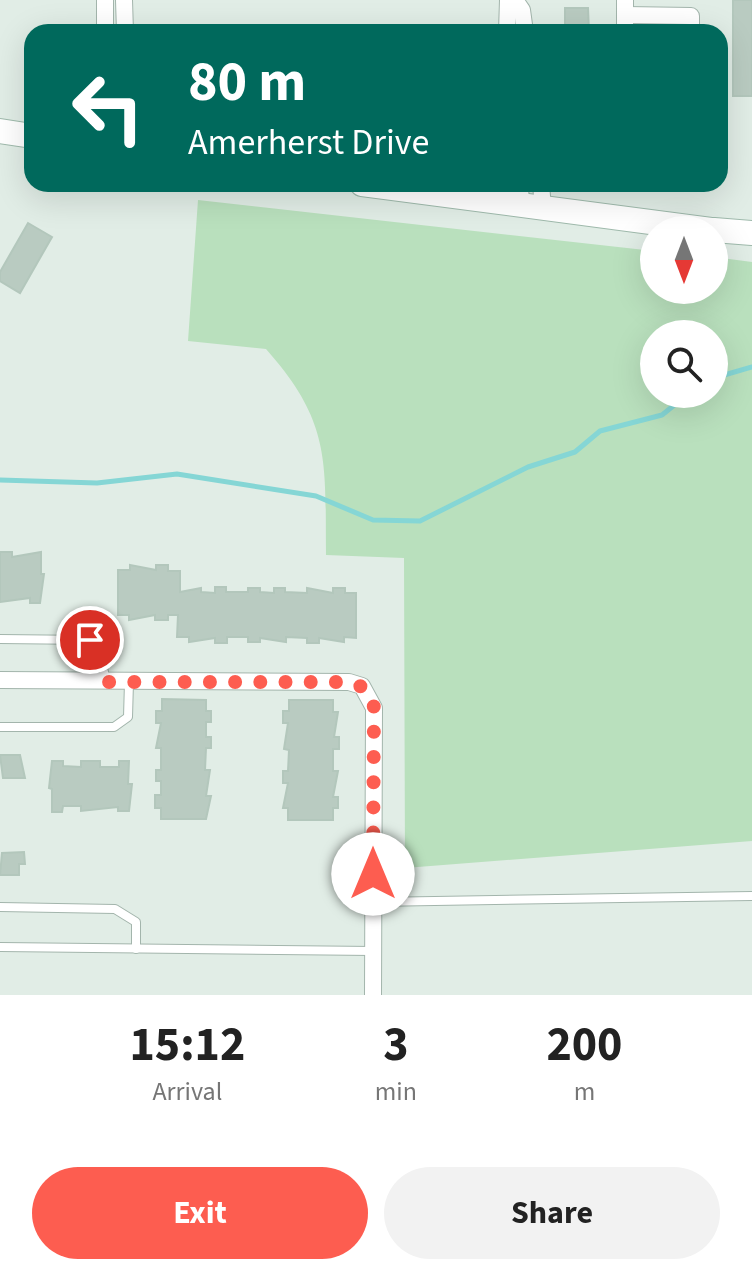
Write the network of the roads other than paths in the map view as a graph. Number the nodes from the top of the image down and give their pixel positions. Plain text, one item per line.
1 (105, 0) edge
2 (124, 0) edge
3 (508, 0) edge
4 (515, 0) edge
5 (625, 16) edge
6 (105, 24) edge
7 (125, 24) edge
8 (507, 24) edge
9 (524, 24) edge
10 (691, 24) edge
11 (0, 131) edge
12 (24, 135) edge
13 (451, 192) edge
14 (528, 199) edge
15 (640, 218) edge
16 (728, 231) edge
17 (752, 233) edge
18 (0, 639) edge
19 (0, 680) edge
20 (106, 682) junction
21 (129, 682) junction
22 (0, 727) edge
23 (752, 896) edge
24 (373, 902) junction
25 (0, 907) edge
26 (0, 947) edge
27 (136, 949) junction
28 (373, 951) junction
29 (373, 995) edge

1 - 6 street
2 - 7 street
3 - 8 street
4 - 9 street
5 - 10 street
11 - 12 main road
13 - 14 main road
14 - 15 main road
16 - 17 main road
18 - 20 lane
19 - 20 street
20 - 21 street
21 - 22 lane
21 - 24 street
23 - 24 lane
24 - 28 street
25 - 27 lane
26 - 27 lane
27 - 28 lane
28 - 29 street

